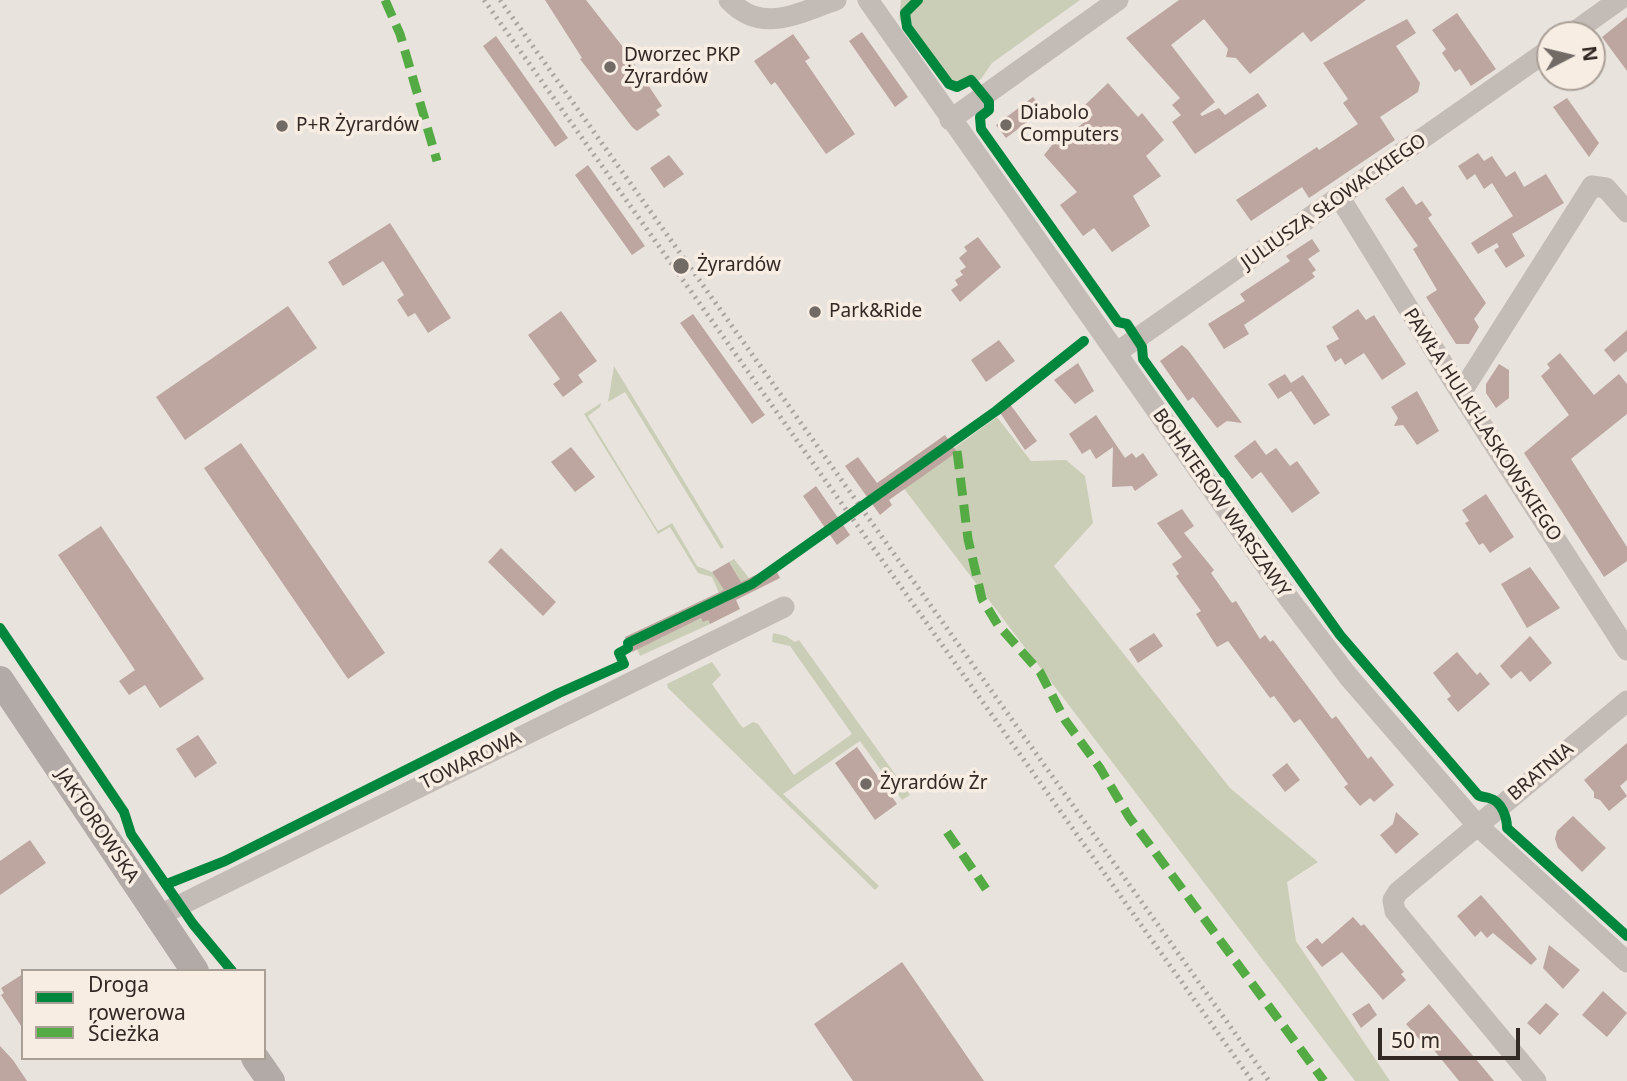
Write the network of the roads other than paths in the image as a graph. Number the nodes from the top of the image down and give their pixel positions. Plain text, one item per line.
1 (729, 0) edge
2 (836, 0) edge
3 (868, 0) edge
4 (1118, 0) edge
5 (1619, 0) edge
6 (1590, 21) edge
7 (1536, 59) edge
8 (950, 120) junction
9 (1340, 198) junction
10 (1627, 212) edge
11 (1116, 353) junction
12 (1461, 393) junction
13 (784, 607) dead end
14 (1627, 650) edge
15 (0, 680) edge
16 (1627, 701) edge
17 (1478, 825) junction
18 (158, 916) junction
19 (1627, 962) edge
20 (194, 969) edge
21 (257, 1060) edge
22 (271, 1081) edge
23 (1536, 1081) edge

1 - 2 street
3 - 8 street, BOHATERÓW WARSZAWY
4 - 8 street
5 - 6 street
7 - 9 street, JULIUSZA SŁOWACKIEGO
8 - 11 street, BOHATERÓW WARSZAWY
9 - 11 street, JULIUSZA SŁOWACKIEGO
9 - 12 street, PAWŁA HULKI-LASKOWSKIEGO
10 - 12 street
11 - 17 street, BOHATERÓW WARSZAWY
12 - 14 street, PAWŁA HULKI-LASKOWSKIEGO
13 - 18 street, TOWAROWA
15 - 18 main road, JAKTOROWSKA
16 - 17 street, BRATNIA
17 - 19 street, BOHATERÓW WARSZAWY
17 - 23 street, BRATNIA
18 - 20 main road, JAKTOROWSKA
21 - 22 main road

